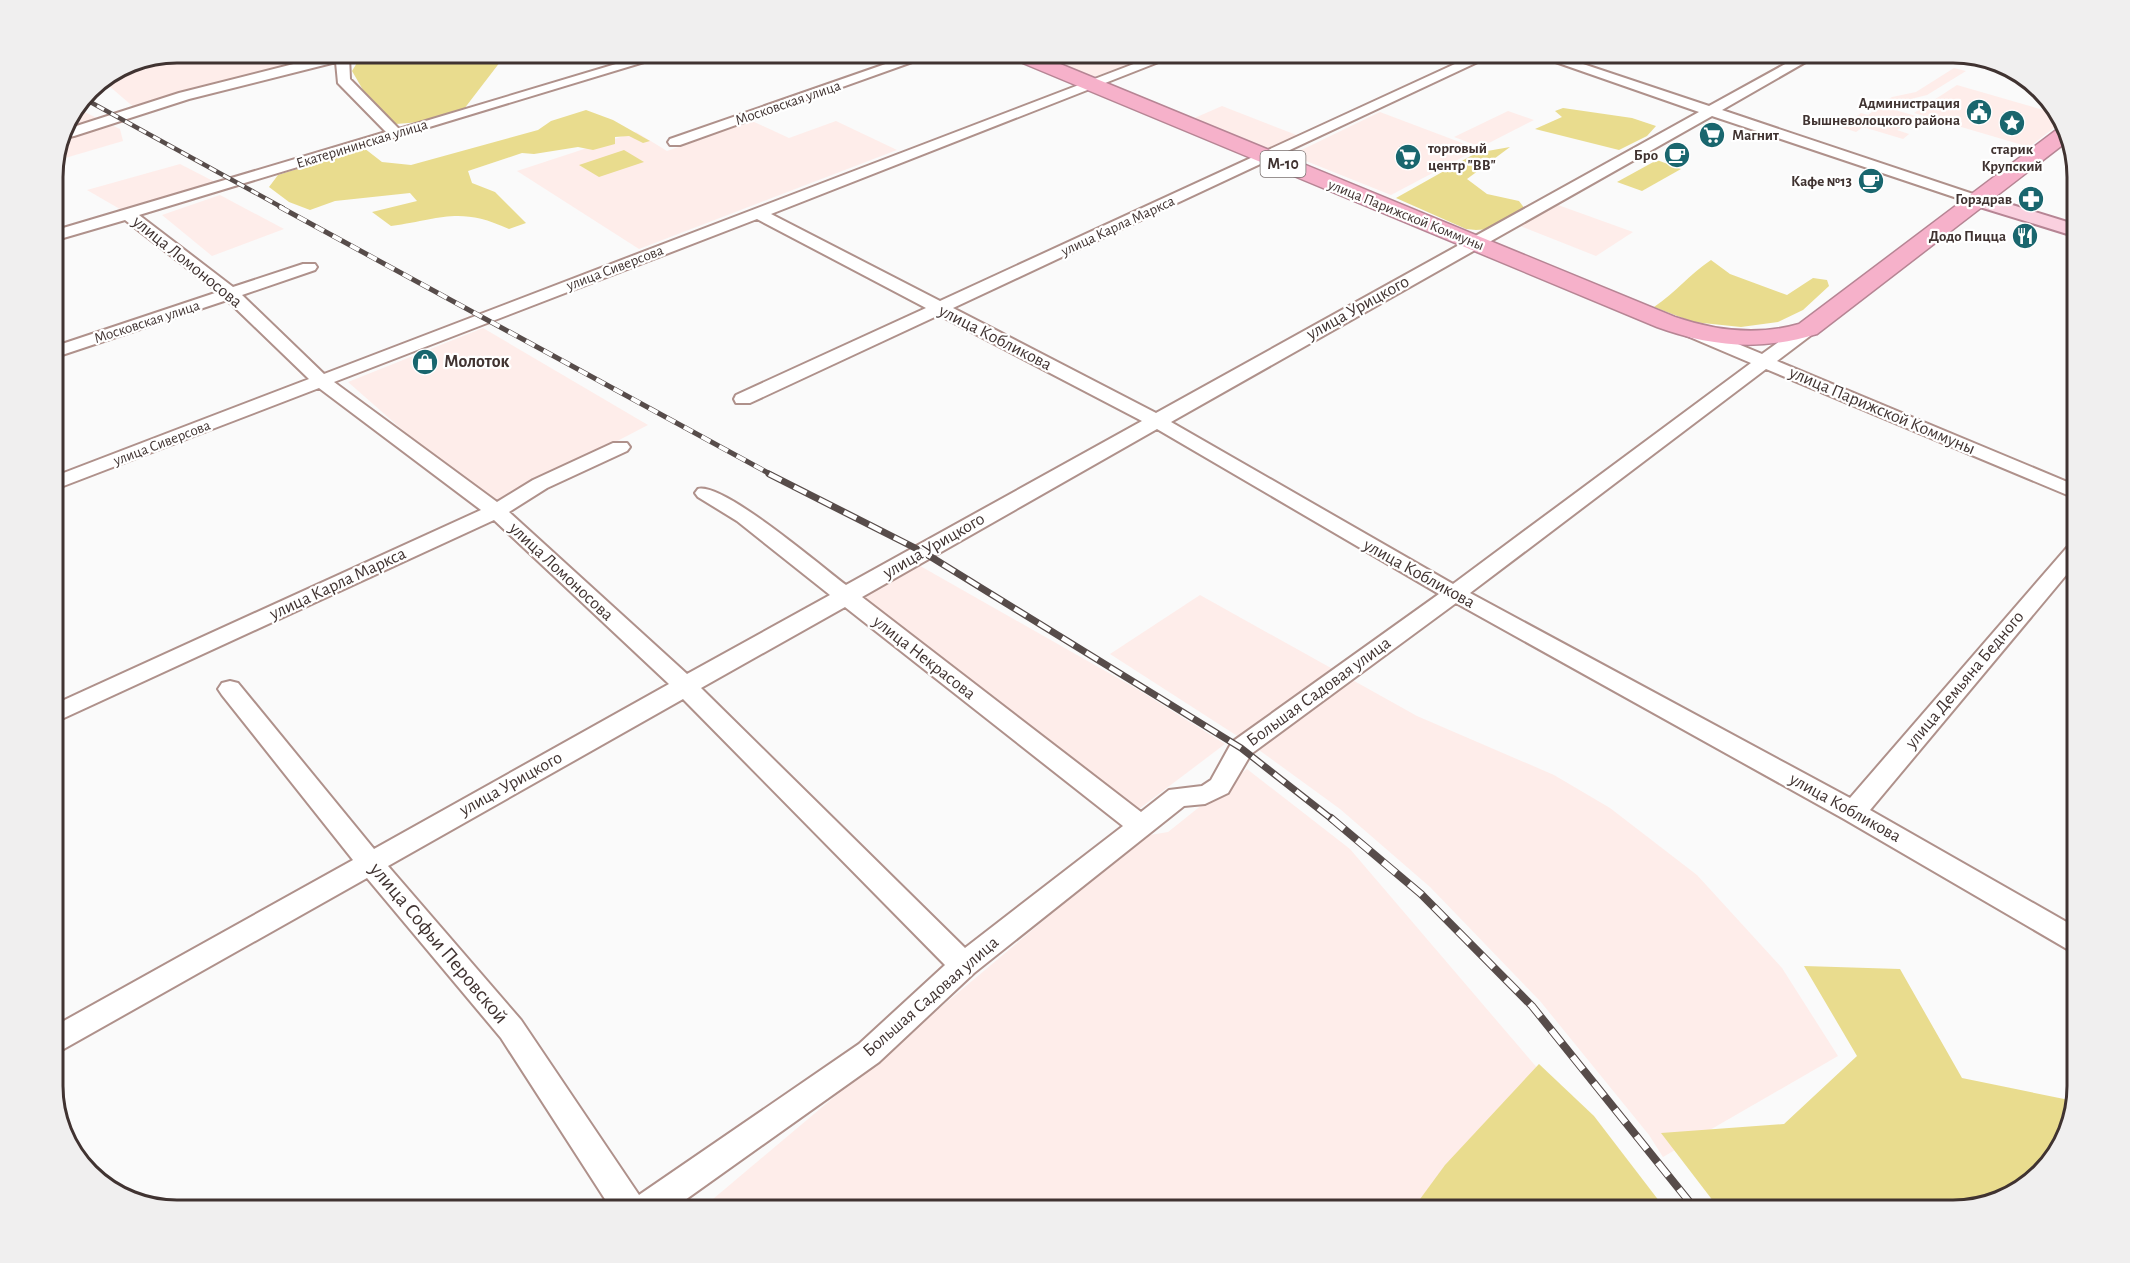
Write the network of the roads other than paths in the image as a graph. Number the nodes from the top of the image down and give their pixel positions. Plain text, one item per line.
1 (315, 63) edge
2 (343, 63) edge
3 (634, 63) edge
4 (902, 63) edge
5 (1039, 63) edge
6 (1150, 63) edge
7 (1469, 63) edge
8 (1567, 63) edge
9 (1798, 63) edge
10 (1092, 86) junction
11 (1713, 111) junction
12 (72, 132) edge
13 (395, 134) junction
14 (2060, 137) edge
15 (675, 142) dead end
16 (1266, 157) junction
17 (1977, 200) junction
18 (758, 213) junction
19 (127, 214) junction
20 (2067, 228) edge
21 (63, 233) edge
22 (1473, 243) junction
23 (309, 267) dead end
24 (231, 294) junction
25 (939, 309) junction
26 (1808, 329) junction
27 (1687, 330) junction
28 (1750, 339) joint
29 (63, 349) edge
30 (1764, 361) junction
31 (322, 382) junction
32 (742, 399) dead end
33 (1156, 421) junction
34 (620, 447) dead end
35 (63, 480) edge
36 (2067, 489) edge
37 (705, 493) dead end
38 (496, 511) junction
39 (2067, 561) edge
40 (1455, 593) junction
41 (846, 598) junction
42 (686, 687) junction
43 (230, 688) dead end
44 (63, 710) edge
45 (1853, 812) junction
46 (1141, 826) junction
47 (370, 863) junction
48 (2067, 934) edge
49 (964, 965) junction
50 (63, 1036) edge
51 (623, 1200) edge
52 (659, 1200) edge

1 - 12 street
2 - 13 street
3 - 13 street, Екатерининская улица
4 - 15 street, Московская улица
5 - 10 highway, М-10
6 - 10 street, улица Сиверсова
7 - 16 street, улица Карла Маркса
8 - 11 street
9 - 11 street, улица Урицкого
10 - 16 highway, улица Парижской Коммуны / М-10
10 - 18 street, улица Сиверсова
11 - 17 street
11 - 22 street, улица Урицкого
13 - 19 street, Екатерининская улица
14 - 17 highway, Большая Садовая улица / М-10
16 - 22 highway, улица Парижской Коммуны / М-10
16 - 25 street, улица Карла Маркса
17 - 20 main road
17 - 26 highway, Большая Садовая улица / М-10
18 - 25 street, улица Кобликова
18 - 31 street, улица Сиверсова
19 - 21 street, Екатерининская улица
19 - 24 street, улица Ломоносова
22 - 27 highway, улица Парижской Коммуны / М-10
22 - 33 street, улица Урицкого
23 - 24 street, Московская улица
24 - 29 street, Московская улица
24 - 31 street, улица Ломоносова
25 - 32 street, улица Карла Маркса
25 - 33 street, улица Кобликова
26 - 28 highway, Большая Садовая улица / М-10
26 - 30 street, Большая Садовая улица
27 - 28 highway, улица Парижской Коммуны / М-10
27 - 30 street, улица Парижской Коммуны
30 - 36 street, улица Парижской Коммуны
30 - 40 street, Большая Садовая улица
31 - 35 street, улица Сиверсова
31 - 38 street, улица Ломоносова
33 - 40 street, улица Кобликова
33 - 41 street, улица Урицкого
34 - 38 street, улица Карла Маркса
37 - 41 street, улица Некрасова
38 - 42 street, улица Ломоносова
38 - 44 street, улица Карла Маркса
39 - 45 street, улица Демьяна Бедного
40 - 45 street, улица Кобликова
40 - 46 street, Большая Садовая улица
41 - 42 street, улица Урицкого
41 - 46 street, улица Некрасова
42 - 47 street, улица Урицкого
42 - 49 street, улица Ломоносова
43 - 47 street, улица Софьи Перовской
45 - 48 street, улица Кобликова
46 - 49 street, Большая Садовая улица
47 - 50 street, улица Урицкого
47 - 51 street, улица Софьи Перовской
49 - 52 street, Большая Садовая улица

